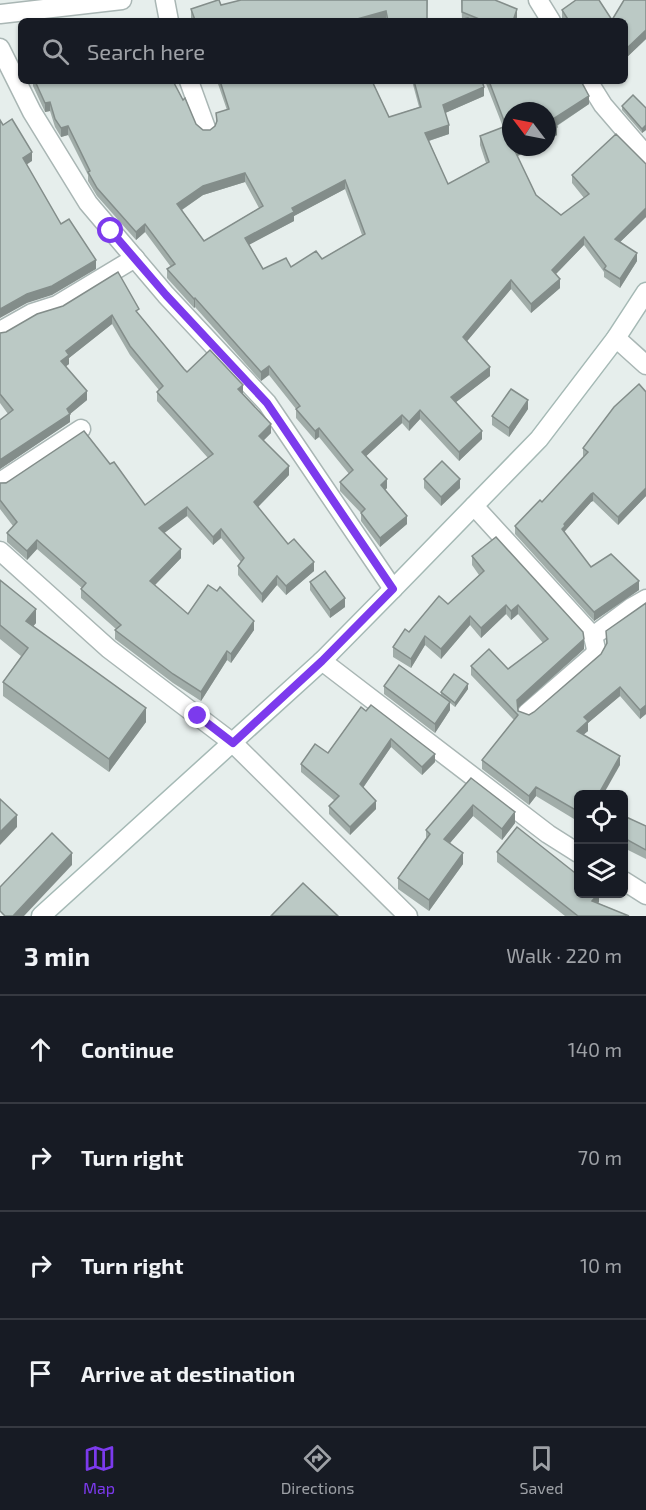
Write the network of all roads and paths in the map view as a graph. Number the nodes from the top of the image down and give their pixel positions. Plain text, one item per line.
1 (122, 0) edge
2 (165, 0) edge
3 (538, 0) edge
4 (0, 14) edge
5 (168, 18) edge
6 (549, 18) edge
7 (0, 48) edge
8 (190, 84) edge
9 (590, 84) edge
10 (206, 128) edge
11 (646, 155) edge
12 (135, 258) junction
13 (646, 292) edge
14 (0, 331) edge
15 (616, 338) junction
16 (646, 365) edge
17 (81, 429) dead end
18 (0, 482) edge
19 (474, 506) junction
20 (0, 551) edge
21 (393, 589) junction
22 (646, 599) edge
23 (593, 636) junction
24 (322, 661) junction
25 (527, 712) edge
26 (233, 743) junction
27 (574, 850) edge
28 (628, 884) edge
29 (646, 895) edge
30 (397, 912) edge
31 (40, 916) edge

1 - 4 street
2 - 5 street
3 - 6 street
7 - 12 street
8 - 10 street
9 - 11 street
12 - 14 street
12 - 21 street
13 - 15 street
15 - 16 street
15 - 19 street
17 - 18 street
19 - 21 street
19 - 23 street
20 - 26 street
21 - 24 street
22 - 23 street
23 - 25 street
24 - 26 street
24 - 27 street
26 - 30 street
26 - 31 street
28 - 29 street

